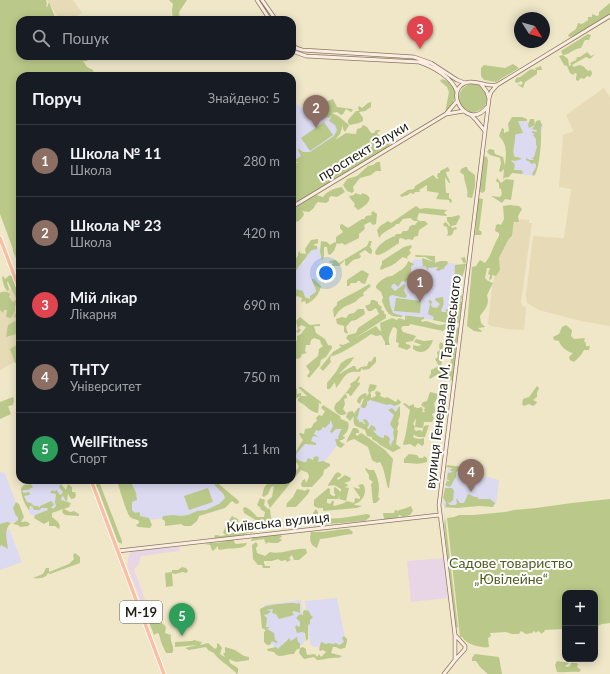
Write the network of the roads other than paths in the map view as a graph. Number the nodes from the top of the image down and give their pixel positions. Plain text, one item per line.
1 (257, 0) edge
2 (262, 0) edge
3 (267, 16) edge
4 (273, 16) edge
5 (610, 16) edge
6 (296, 48) edge
7 (296, 53) edge
8 (342, 53) junction
9 (341, 58) junction
10 (419, 61) junction
11 (443, 74) junction
12 (465, 83) junction
13 (481, 84) junction
14 (497, 85) junction
15 (457, 92) junction
16 (488, 99) junction
17 (457, 101) junction
18 (488, 105) junction
19 (464, 111) junction
20 (446, 114) junction
21 (470, 114) junction
22 (485, 131) junction
23 (296, 205) edge
24 (0, 238) edge
25 (16, 280) edge
26 (93, 484) edge
27 (439, 515) junction
28 (118, 551) junction
29 (455, 635) junction
30 (464, 644) junction
31 (455, 648) junction
32 (462, 653) junction
33 (455, 660) junction
34 (164, 674) edge
35 (444, 674) edge

1 - 3 main road
2 - 4 main road
5 - 14 main road
6 - 8 main road
7 - 9 main road
8 - 9 main road
8 - 10 main road
9 - 10 main road
10 - 11 main road
11 - 12 main road
11 - 15 main road
12 - 13 main road
12 - 15 main road
13 - 14 main road
13 - 16 main road
14 - 16 main road
15 - 17 main road
16 - 18 main road
17 - 19 main road
17 - 20 main road, проспект Злуки
18 - 21 main road
18 - 22 main road, вулиця Генерала М. Тарнавського
19 - 20 main road, проспект Злуки
19 - 21 main road
20 - 23 main road, проспект Злуки
21 - 22 main road
22 - 27 main road, вулиця Генерала М. Тарнавського
24 - 25 highway
26 - 28 highway, М-19
27 - 28 main road, Київська вулиця
27 - 29 main road, вулиця Генерала М. Тарнавського
28 - 34 highway, М-19
29 - 30 main road
29 - 31 main road, вулиця Генерала М. Тарнавського
30 - 31 main road
30 - 32 main road
31 - 32 main road
31 - 33 main road, вулиця Генерала М. Тарнавського
32 - 33 main road
33 - 35 main road

